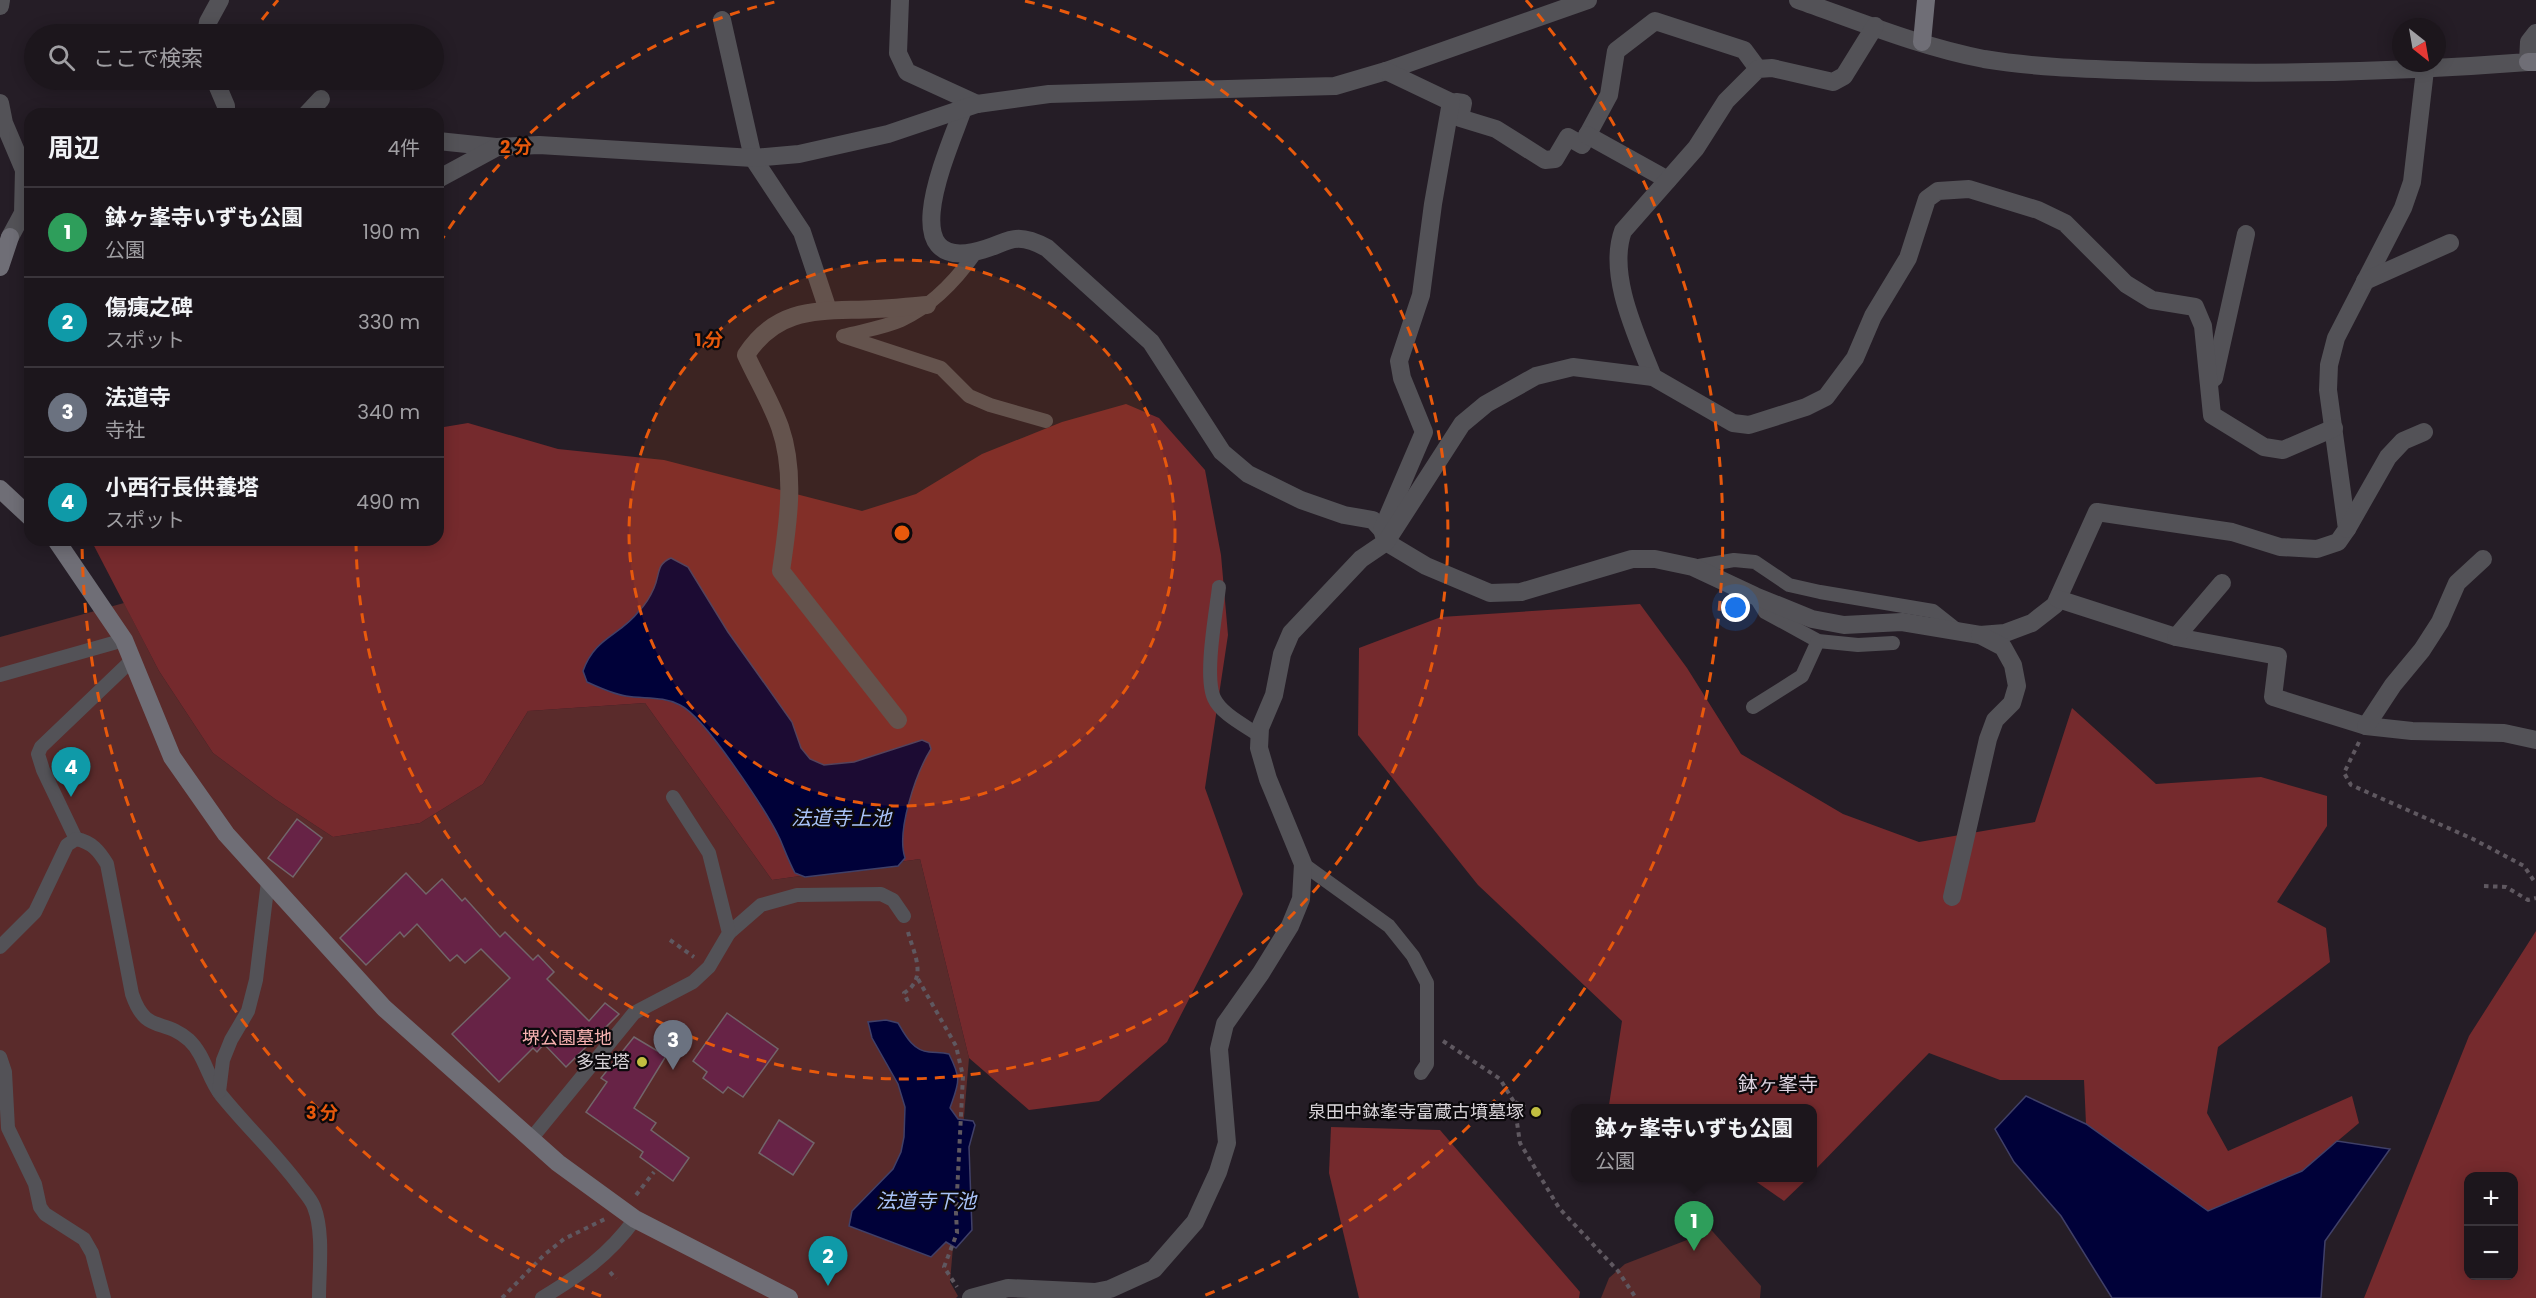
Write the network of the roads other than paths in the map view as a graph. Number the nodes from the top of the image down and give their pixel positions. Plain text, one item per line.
1 (1, 0) edge
2 (220, 0) edge
3 (900, 0) edge
4 (1588, 0) edge
5 (1798, 0) edge
6 (1926, 0) edge
7 (0, 6) edge
8 (722, 20) dead end
9 (208, 24) edge
10 (1875, 26) junction
11 (2536, 33) edge
12 (1922, 42) junction
13 (2532, 62) edge
14 (2446, 68) edge
15 (1758, 69) junction
16 (2392, 70) edge
17 (1386, 71) junction
18 (2425, 72) edge
19 (220, 90) edge
20 (321, 99) dead end
21 (1451, 102) junction
22 (0, 103) edge
23 (970, 107) junction
24 (226, 108) edge
25 (313, 108) edge
26 (1587, 135) junction
27 (444, 142) edge
28 (497, 147) junction
29 (753, 158) junction
30 (444, 176) edge
31 (1668, 180) junction
32 (24, 232) edge
33 (2246, 234) dead end
34 (5, 237) edge
35 (2450, 243) dead end
36 (976, 252) junction
37 (0, 267) edge
38 (2365, 280) junction
39 (927, 305) junction
40 (828, 310) junction
41 (1653, 377) junction
42 (2210, 397) junction
43 (1046, 421) dead end
44 (2334, 428) junction
45 (2424, 432) dead end
46 (0, 489) edge
47 (24, 511) edge
48 (2347, 529) junction
49 (1384, 536) junction
50 (60, 546) edge
51 (2483, 559) dead end
52 (1693, 567) junction
53 (2222, 583) dead end
54 (1219, 587) dead end
55 (1755, 596) junction
56 (2058, 599) junction
57 (1958, 631) junction
58 (1980, 635) junction
59 (2176, 637) junction
60 (124, 640) junction
61 (1818, 641) junction
62 (1893, 643) dead end
63 (132, 660) junction
64 (0, 675) edge
65 (1753, 707) dead end
66 (898, 720) dead end
67 (2366, 726) junction
68 (1260, 736) junction
69 (2536, 740) edge
70 (673, 797) dead end
71 (76, 839) junction
72 (1303, 864) junction
73 (268, 881) junction
74 (1952, 897) dead end
75 (904, 916) road end
76 (729, 933) junction
77 (0, 947) edge
78 (0, 1057) edge
79 (1421, 1073) dead end
80 (219, 1093) junction
81 (531, 1140) junction
82 (634, 1219) junction
83 (965, 1294) edge
84 (993, 1295) edge
85 (104, 1298) edge
86 (319, 1298) edge
87 (542, 1298) edge
88 (789, 1298) edge

1 - 7 street
2 - 9 street
3 - 23 street
4 - 17 street
5 - 10 street
6 - 12 street
8 - 29 street
10 - 12 street
10 - 15 street
11 - 13 street
12 - 16 street
13 - 14 street
15 - 26 street
15 - 31 street
17 - 21 street
17 - 23 street
18 - 38 street
19 - 24 street
20 - 25 street
21 - 26 street
21 - 49 street
22 - 34 street
23 - 29 street
23 - 36 street
26 - 31 street
27 - 28 street
28 - 29 street
28 - 30 street
29 - 40 street
31 - 41 street
32 - 34 street
33 - 42 street
34 - 37 street
35 - 38 street
36 - 39 lane
36 - 49 street
38 - 44 street
39 - 40 street
39 - 43 lane
40 - 66 street
41 - 42 street
41 - 49 street
42 - 44 street
44 - 48 street
45 - 48 street
46 - 47 street
48 - 56 street
49 - 52 street
49 - 68 street
50 - 60 street
51 - 67 street
52 - 55 street
52 - 57 lane
53 - 59 street
54 - 68 lane
55 - 57 street
55 - 61 lane
56 - 58 street
56 - 59 street
57 - 58 street
58 - 74 street
59 - 67 street
60 - 63 street
60 - 64 lane
61 - 62 lane
61 - 65 lane
63 - 71 lane
63 - 73 street
67 - 69 street
68 - 72 street
70 - 76 lane
71 - 77 lane
71 - 80 lane
72 - 79 lane
72 - 84 street
73 - 80 lane
73 - 81 street
75 - 76 lane
76 - 81 lane
78 - 85 lane
80 - 86 lane
81 - 82 street
82 - 87 lane
82 - 88 street
83 - 84 street

